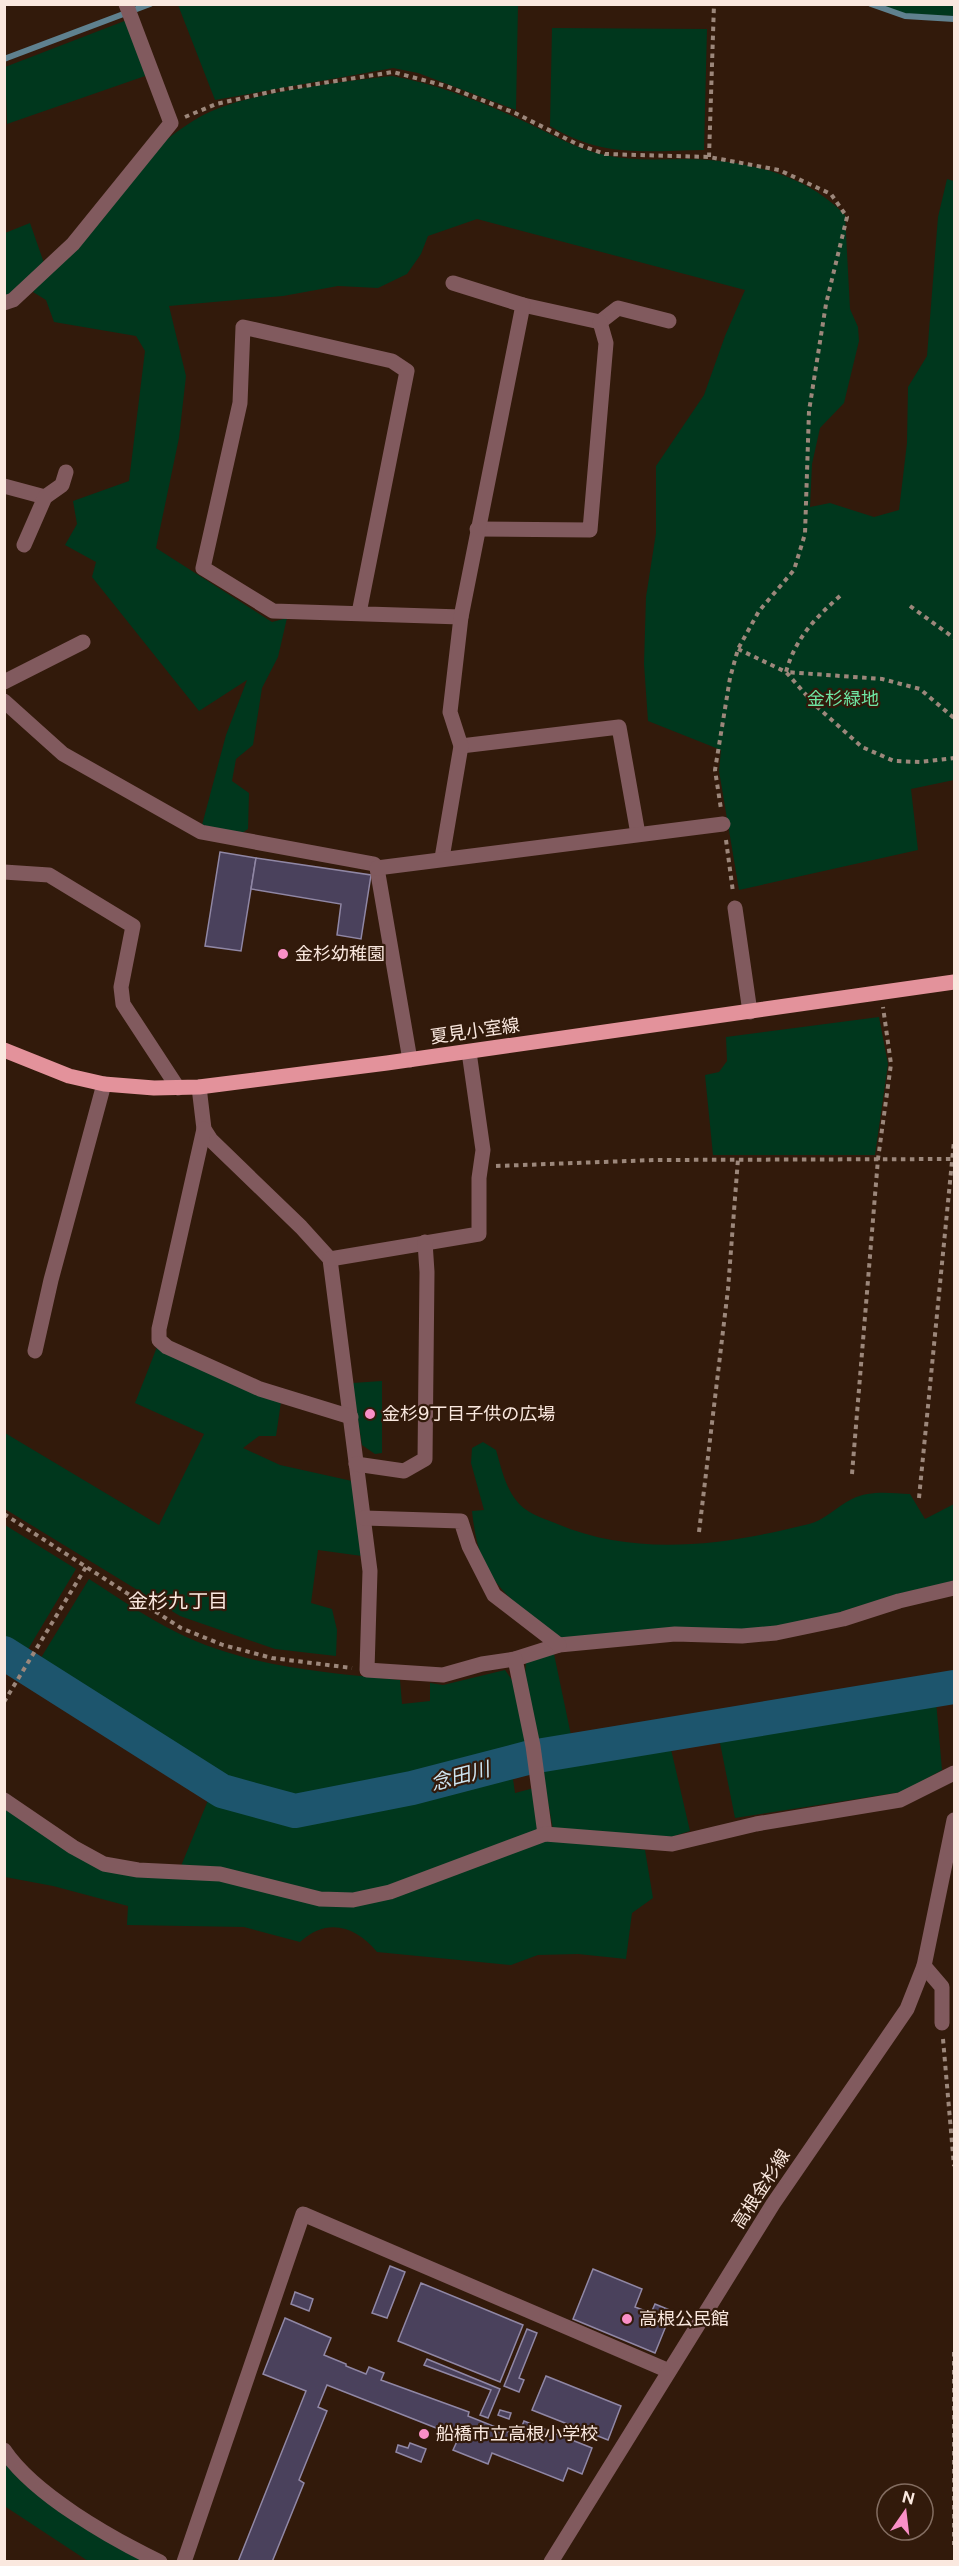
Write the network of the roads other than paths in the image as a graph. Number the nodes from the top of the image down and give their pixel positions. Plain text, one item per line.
1 (128, 9) edge
2 (453, 284) dead end
3 (4, 303) edge
4 (523, 305) junction
5 (669, 321) dead end
6 (600, 322) junction
7 (66, 471) dead end
8 (4, 486) edge
9 (45, 497) junction
10 (477, 529) junction
11 (24, 545) dead end
12 (359, 613) junction
13 (460, 617) junction
14 (83, 642) dead end
15 (4, 682) edge
16 (4, 701) edge
17 (461, 746) junction
18 (723, 824) road end
19 (638, 834) junction
20 (442, 858) junction
21 (377, 868) junction
22 (4, 872) edge
23 (735, 908) road end
24 (954, 982) edge
25 (750, 1012) junction
26 (4, 1050) edge
27 (469, 1052) junction
28 (410, 1060) junction
29 (104, 1084) junction
30 (199, 1087) junction
31 (178, 1088) junction
32 (204, 1128) junction
33 (425, 1242) junction
34 (330, 1259) junction
35 (35, 1352) dead end
36 (351, 1417) junction
37 (356, 1464) junction
38 (363, 1518) junction
39 (954, 1588) edge
40 (559, 1645) junction
41 (515, 1659) junction
42 (954, 1773) edge
43 (4, 1800) edge
44 (954, 1820) edge
45 (545, 1834) junction
46 (924, 1966) junction
47 (942, 2023) road end
48 (669, 2371) junction
49 (4, 2450) edge
50 (160, 2562) edge
51 (184, 2562) edge
52 (551, 2562) edge

1 - 3 street
2 - 4 street
4 - 6 street
4 - 10 street
5 - 6 street
6 - 10 street
7 - 9 street
8 - 9 street
9 - 11 street
10 - 13 street
12 - 12 street
12 - 13 street
13 - 17 street
14 - 15 street
16 - 21 street
17 - 19 street
17 - 20 street
18 - 19 street
19 - 20 street
20 - 21 street
21 - 28 street
22 - 31 street
23 - 25 street
24 - 25 main road, 夏見小室線
25 - 27 main road, 夏見小室線
26 - 29 main road, 夏見小室線
27 - 28 main road, 夏見小室線
27 - 33 street
28 - 30 main road, 夏見小室線
29 - 31 main road, 夏見小室線
29 - 35 street
30 - 31 main road, 夏見小室線
30 - 32 street
32 - 34 street
32 - 36 street
33 - 34 street
33 - 37 street
34 - 36 street
36 - 37 street
37 - 38 street
38 - 40 street
38 - 41 street
39 - 40 street
40 - 41 street
41 - 45 street
42 - 45 street
43 - 45 street
44 - 46 street, 高根金杉線
46 - 47 street
46 - 48 street, 高根金杉線
48 - 51 street
48 - 52 street, 高根金杉線
49 - 50 street

